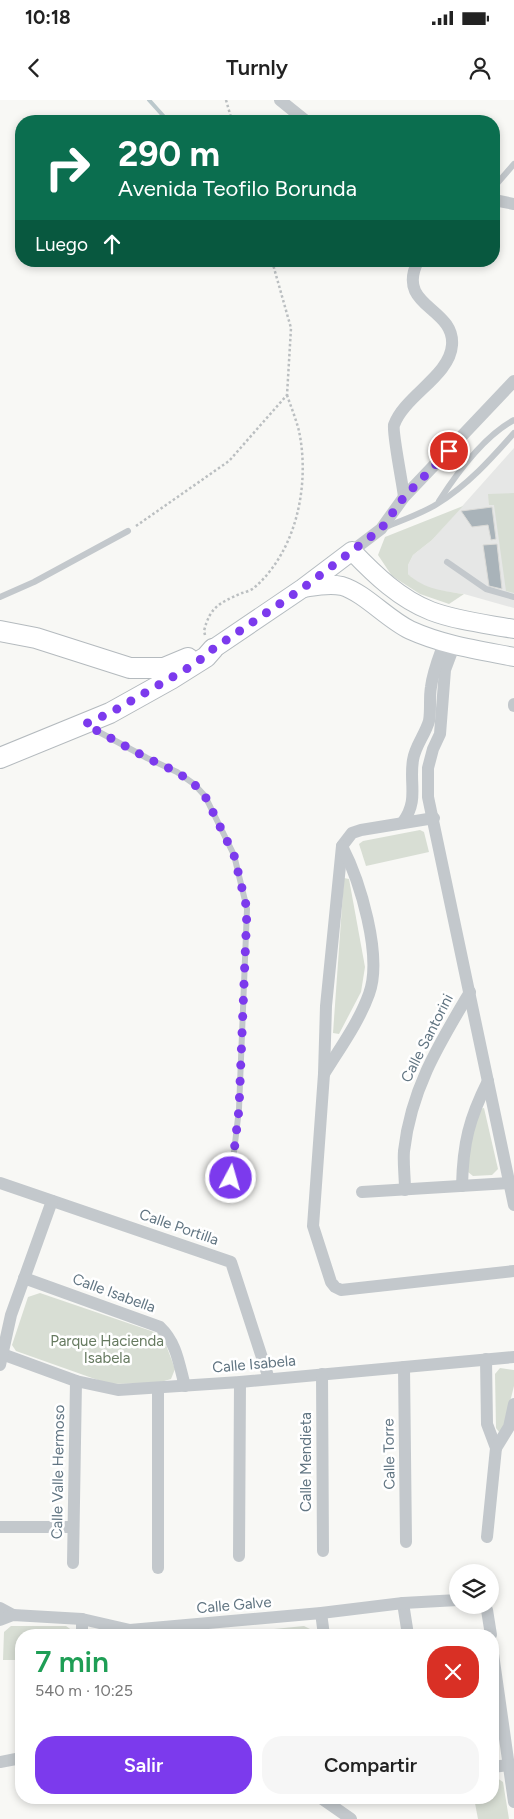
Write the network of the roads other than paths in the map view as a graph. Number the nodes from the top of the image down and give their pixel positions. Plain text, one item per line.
1 (280, 100) edge
2 (299, 115) edge
3 (514, 164) edge
4 (500, 180) edge
5 (500, 201) edge
6 (514, 204) edge
7 (415, 267) edge
8 (514, 381) edge
9 (514, 420) edge
10 (514, 433) edge
11 (404, 497) junction
12 (437, 504) junction
13 (381, 529) junction
14 (128, 531) road end
15 (352, 551) junction
16 (447, 562) dead end
17 (303, 588) junction
18 (0, 597) edge
19 (514, 597) edge
20 (514, 629) edge
21 (0, 632) edge
22 (449, 644) junction
23 (213, 649) junction
24 (514, 657) edge
25 (85, 724) junction
26 (0, 758) edge
27 (434, 818) junction
28 (403, 822) junction
29 (342, 846) junction
30 (470, 992) junction
31 (324, 1074) junction
32 (488, 1081) junction
33 (0, 1183) edge
34 (509, 1183) junction
35 (462, 1186) junction
36 (405, 1190) junction
37 (362, 1192) dead end
38 (229, 1195) dead end
39 (52, 1201) junction
40 (514, 1205) edge
41 (514, 1271) edge
42 (24, 1278) junction
43 (5, 1313) edge
44 (3, 1328) edge
45 (514, 1357) edge
46 (486, 1359) junction
47 (1, 1360) edge
48 (404, 1367) junction
49 (322, 1374) junction
50 (269, 1379) junction
51 (76, 1381) junction
52 (240, 1382) junction
53 (185, 1386) junction
54 (158, 1389) junction
55 (514, 1404) edge
56 (496, 1448) junction
57 (0, 1527) edge
58 (73, 1527) junction
59 (487, 1537) dead end
60 (406, 1542) dead end
61 (323, 1551) dead end
62 (240, 1556) dead end
63 (73, 1563) dead end
64 (158, 1568) dead end
65 (449, 1600) edge
66 (403, 1603) junction
67 (0, 1608) edge
68 (321, 1613) junction
69 (488, 1614) edge
70 (13, 1615) junction
71 (82, 1619) junction
72 (0, 1620) edge
73 (82, 1629) edge
74 (120, 1629) edge
75 (182, 1629) edge
76 (323, 1629) edge
77 (407, 1629) edge
78 (490, 1629) edge
79 (499, 1696) edge
80 (15, 1759) edge
81 (0, 1762) edge
82 (509, 1765) junction
83 (499, 1766) edge
84 (514, 1802) edge
85 (330, 1804) edge
86 (351, 1819) edge

1 - 2 street
3 - 4 lane
5 - 6 street
7 - 11 street
8 - 11 street
9 - 12 lane
10 - 12 lane
11 - 13 street
12 - 13 lane
13 - 15 street
14 - 18 lane
15 - 17 main road
15 - 20 main road
16 - 19 lane
17 - 22 main road
17 - 23 main road
21 - 23 main road
22 - 24 main road
22 - 27 street
22 - 28 street
23 - 25 main road
25 - 26 main road
25 - 38 lane
27 - 28 street
27 - 30 street
28 - 29 street
29 - 31 street
29 - 31 street
30 - 32 street
30 - 36 street, Calle Santorini
31 - 41 street
32 - 34 street
32 - 35 street
33 - 39 street, Calle Portilla
34 - 35 street
34 - 40 street
35 - 36 street
36 - 37 street
39 - 42 street
39 - 50 street, Calle Portilla
42 - 43 street
42 - 53 street, Calle Isabella
43 - 44 street
44 - 47 street
45 - 46 street, Calle Isabela
46 - 48 street, Calle Isabela
46 - 56 street
47 - 51 street, Calle Isabela
48 - 49 street, Calle Isabela
48 - 60 street, Calle Torre
49 - 50 street, Calle Isabela
49 - 61 street, Calle Mendieta
50 - 52 street, Calle Isabela
51 - 54 street, Calle Isabela
51 - 58 street, Calle Valle Hermoso
52 - 53 street, Calle Isabela
52 - 62 street
53 - 54 street, Calle Isabela
54 - 64 street
55 - 56 street
56 - 59 street
57 - 58 street
58 - 63 street, Calle Valle Hermoso
65 - 66 street, Calle Galve
66 - 68 street, Calle Galve
66 - 77 street
67 - 70 street, Calle Galve
68 - 75 street, Calle Galve
68 - 76 street
69 - 78 street
70 - 71 street, Calle Galve
70 - 72 street, Calle Galve
71 - 73 street
71 - 74 street, Calle Galve
79 - 82 street
80 - 81 street
82 - 83 street
82 - 84 street
85 - 86 street

